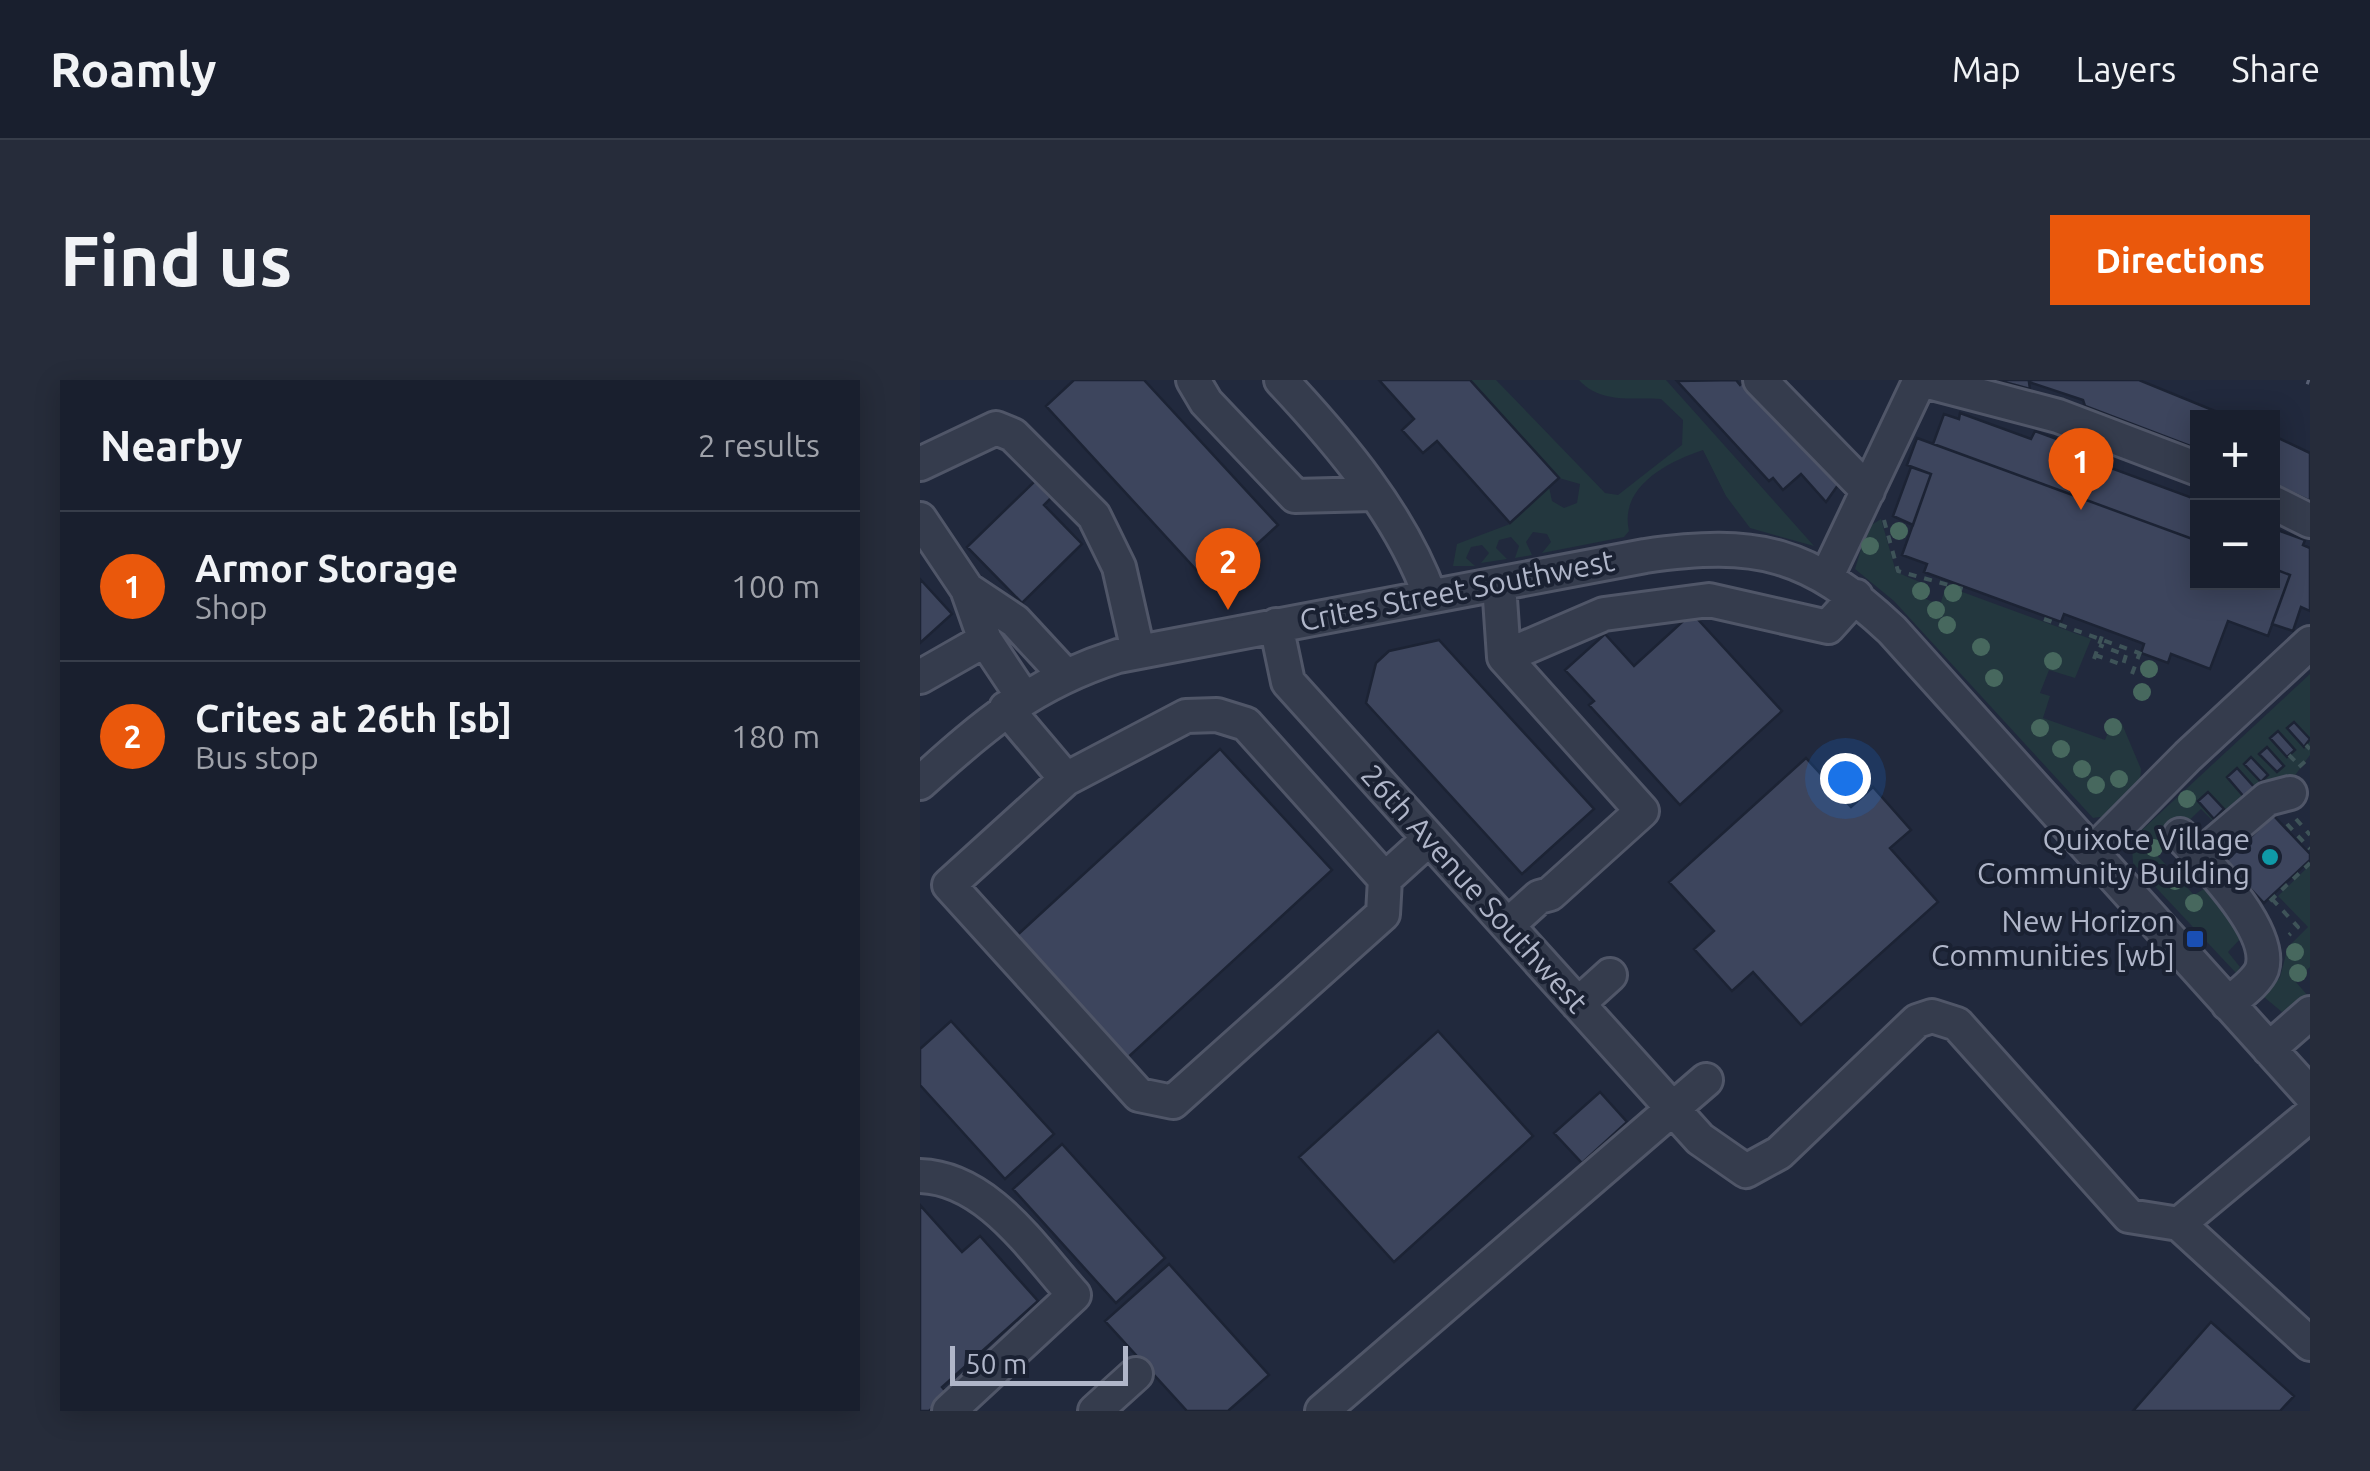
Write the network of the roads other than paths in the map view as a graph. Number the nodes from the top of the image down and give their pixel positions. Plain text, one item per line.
1 (1193, 380) edge
2 (1281, 380) edge
3 (1760, 380) edge
4 (1921, 380) edge
5 (920, 464) edge
6 (2190, 466) edge
7 (1373, 494) junction
8 (1876, 505) junction
9 (2280, 506) edge
10 (920, 518) edge
11 (2310, 521) edge
12 (1827, 576) junction
13 (1499, 584) junction
14 (966, 588) junction
15 (1430, 596) junction
16 (1856, 596) junction
17 (1276, 625) junction
18 (985, 640) junction
19 (2310, 643) edge
20 (1138, 651) junction
21 (1504, 656) junction
22 (1065, 675) junction
23 (920, 678) edge
24 (1014, 702) junction
25 (1066, 779) junction
26 (2295, 780) road end
27 (920, 783) edge
28 (1429, 839) junction
29 (2094, 852) junction
30 (1385, 880) junction
31 (1508, 926) junction
32 (1610, 975) dead end
33 (1578, 1004) junction
34 (2228, 1004) junction
35 (2310, 1013) edge
36 (2269, 1048) junction
37 (1706, 1080) dead end
38 (2310, 1094) edge
39 (1674, 1110) junction
40 (2310, 1115) edge
41 (920, 1176) edge
42 (2179, 1224) junction
43 (2310, 1344) edge
44 (1136, 1374) dead end
45 (950, 1411) edge
46 (1095, 1411) edge
47 (1322, 1411) edge

1 - 7 street
2 - 7 street
3 - 8 street
4 - 6 street
4 - 8 street
5 - 20 street
7 - 15 street
8 - 12 street
9 - 11 street
10 - 14 street
12 - 13 street, Crites Street Southwest
12 - 16 street, Crites Street Southwest
13 - 15 street, Crites Street Southwest
13 - 21 street
14 - 18 street
14 - 22 street
15 - 17 street, Crites Street Southwest
16 - 21 street
16 - 29 street, Crites Street Southwest
17 - 20 street, Crites Street Southwest
17 - 28 street, 26th Avenue Southwest
18 - 23 street
18 - 24 street
19 - 29 street
20 - 22 street, Crites Street Southwest
21 - 31 street
22 - 24 street, Crites Street Southwest
24 - 25 street
24 - 27 street, Crites Street Southwest
25 - 30 street
25 - 30 street
26 - 34 street
28 - 30 street
28 - 31 street, 26th Avenue Southwest
29 - 34 street, Crites Street Southwest
31 - 33 street, 26th Avenue Southwest
32 - 33 street
33 - 39 street, 26th Avenue Southwest
34 - 36 street, Crites Street Southwest
35 - 36 street
36 - 38 street, Crites Street Southwest
37 - 39 street
39 - 42 street, 26th Avenue Southwest
39 - 47 street
40 - 42 street
41 - 45 street
42 - 43 street
44 - 46 street

